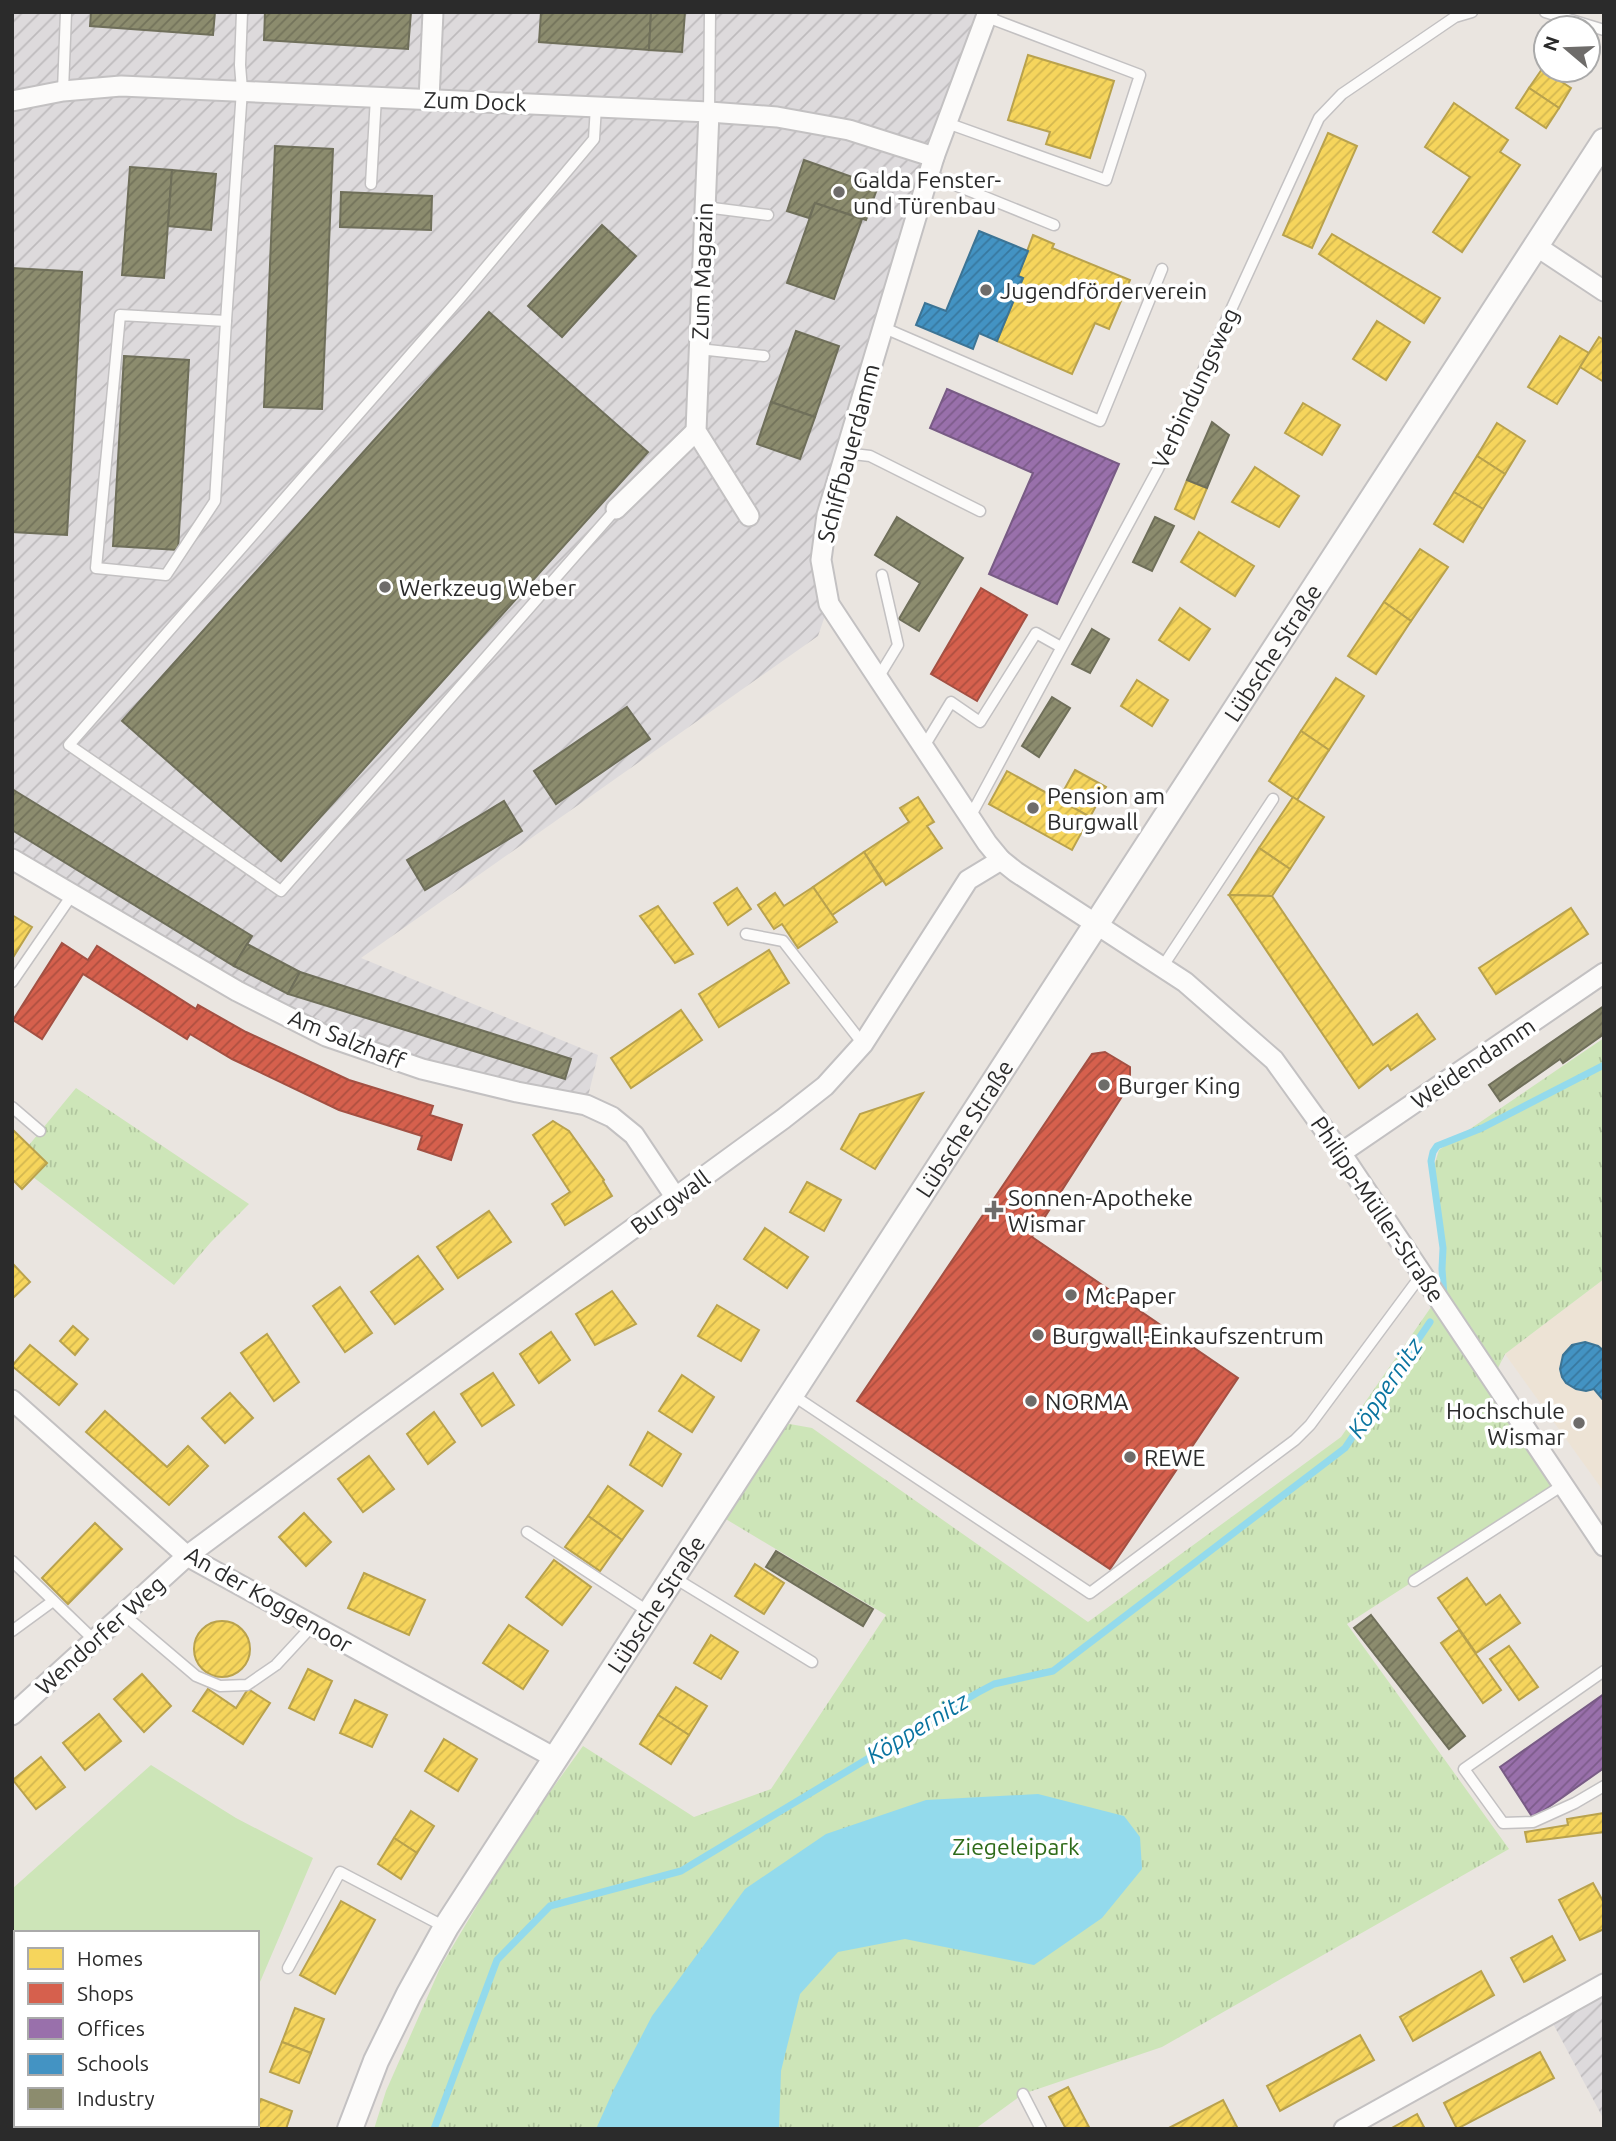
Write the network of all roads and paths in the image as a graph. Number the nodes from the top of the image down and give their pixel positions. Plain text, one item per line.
1 (66, 12) edge
2 (242, 12) edge
3 (433, 12) edge
4 (710, 12) edge
5 (1472, 12) edge
6 (1545, 12) edge
7 (988, 15) edge
8 (1604, 30) edge
9 (242, 90) junction
10 (63, 91) junction
11 (376, 97) junction
12 (429, 99) junction
13 (12, 101) edge
14 (596, 106) junction
15 (709, 112) junction
16 (947, 123) junction
17 (1604, 141) edge
18 (931, 166) junction
19 (371, 184) dead end
20 (705, 207) junction
21 (768, 215) dead end
22 (1054, 225) dead end
23 (1536, 246) junction
24 (1162, 269) dead end
25 (1604, 291) edge
26 (226, 321) junction
27 (882, 327) junction
28 (699, 349) junction
29 (764, 356) dead end
30 (696, 431) junction
31 (845, 453) junction
32 (616, 509) joint
33 (980, 511) dead end
34 (749, 516) dead end
35 (882, 575) dead end
36 (1061, 647) junction
37 (878, 678) junction
38 (923, 748) junction
39 (1273, 799) dead end
40 (970, 817) junction
41 (12, 859) edge
42 (1001, 860) junction
43 (72, 895) junction
44 (1096, 924) junction
45 (746, 934) dead end
46 (1163, 966) junction
47 (1604, 973) edge
48 (12, 982) edge
49 (863, 1044) junction
50 (12, 1107) edge
51 (40, 1131) dead end
52 (1341, 1153) junction
53 (676, 1198) junction
54 (1422, 1273) junction
55 (791, 1394) junction
56 (12, 1400) edge
57 (1563, 1485) junction
58 (527, 1532) dead end
59 (1603, 1545) edge
60 (187, 1556) junction
61 (12, 1561) edge
62 (673, 1577) junction
63 (1414, 1581) dead end
64 (53, 1601) junction
65 (649, 1612) junction
66 (123, 1614) junction
67 (313, 1625) junction
68 (12, 1631) edge
69 (94, 1640) junction
70 (812, 1662) dead end
71 (1604, 1671) edge
72 (12, 1715) edge
73 (555, 1758) junction
74 (1604, 1786) edge
75 (446, 1927) junction
76 (288, 1968) dead end
77 (1604, 1984) edge
78 (1023, 2094) dead end
79 (350, 2129) edge
80 (1041, 2129) edge
81 (1344, 2129) edge

1 - 10 lane
2 - 9 lane
3 - 12 street
4 - 15 lane
5 - 36 lane, Verbindungsweg
6 - 8 lane
7 - 16 street, Schiffbauerdamm
7 - 16 lane
9 - 10 street, Zum Dock
9 - 11 street, Zum Dock
9 - 26 lane
10 - 13 street, Zum Dock
11 - 12 street, Zum Dock
11 - 19 lane
12 - 14 street, Zum Dock
14 - 15 street, Zum Dock
14 - 32 lane
15 - 18 street, Zum Dock
15 - 20 street, Zum Magazin
16 - 18 street, Schiffbauerdamm
17 - 23 street, Lübsche Straße
18 - 22 lane
18 - 27 street, Schiffbauerdamm
20 - 21 lane
20 - 28 street, Zum Magazin
23 - 25 street
23 - 44 street, Lübsche Straße
24 - 27 lane
26 - 26 lane
27 - 31 street, Schiffbauerdamm
28 - 29 lane
28 - 30 street, Zum Magazin
30 - 32 street
30 - 34 street
31 - 33 lane
31 - 37 street, Schiffbauerdamm
35 - 37 lane
36 - 38 lane
36 - 40 lane, Verbindungsweg
37 - 38 street, Schiffbauerdamm
38 - 40 street, Schiffbauerdamm
39 - 46 lane
40 - 42 street, Schiffbauerdamm
41 - 43 street, Am Salzhaff
42 - 44 street
42 - 49 street, Burgwall
43 - 48 lane
43 - 53 street, Am Salzhaff
44 - 46 street, Philipp-Müller-Straße
44 - 55 street, Lübsche Straße
45 - 49 lane
46 - 52 street, Philipp-Müller-Straße
47 - 52 street, Weidendamm
49 - 53 street, Burgwall
50 - 51 lane
52 - 54 street, Philipp-Müller-Straße
53 - 60 street, Burgwall
54 - 55 lane
54 - 57 street, Philipp-Müller-Straße
55 - 62 street, Lübsche Straße
56 - 60 street, An der Koggenoor
57 - 59 street, Philipp-Müller-Straße
57 - 63 lane
58 - 65 lane
60 - 66 street, Wendorfer Weg
60 - 67 street, An der Koggenoor
61 - 64 lane
62 - 65 street, Lübsche Straße
62 - 70 lane
64 - 68 lane
64 - 69 lane
65 - 73 street, Lübsche Straße
66 - 67 lane
66 - 69 street, Wendorfer Weg
67 - 73 street, An der Koggenoor
69 - 72 street, Wendorfer Weg
71 - 74 lane
73 - 75 street, Lübsche Straße
75 - 76 lane
75 - 79 street, Lübsche Straße
77 - 81 street
78 - 80 lane

